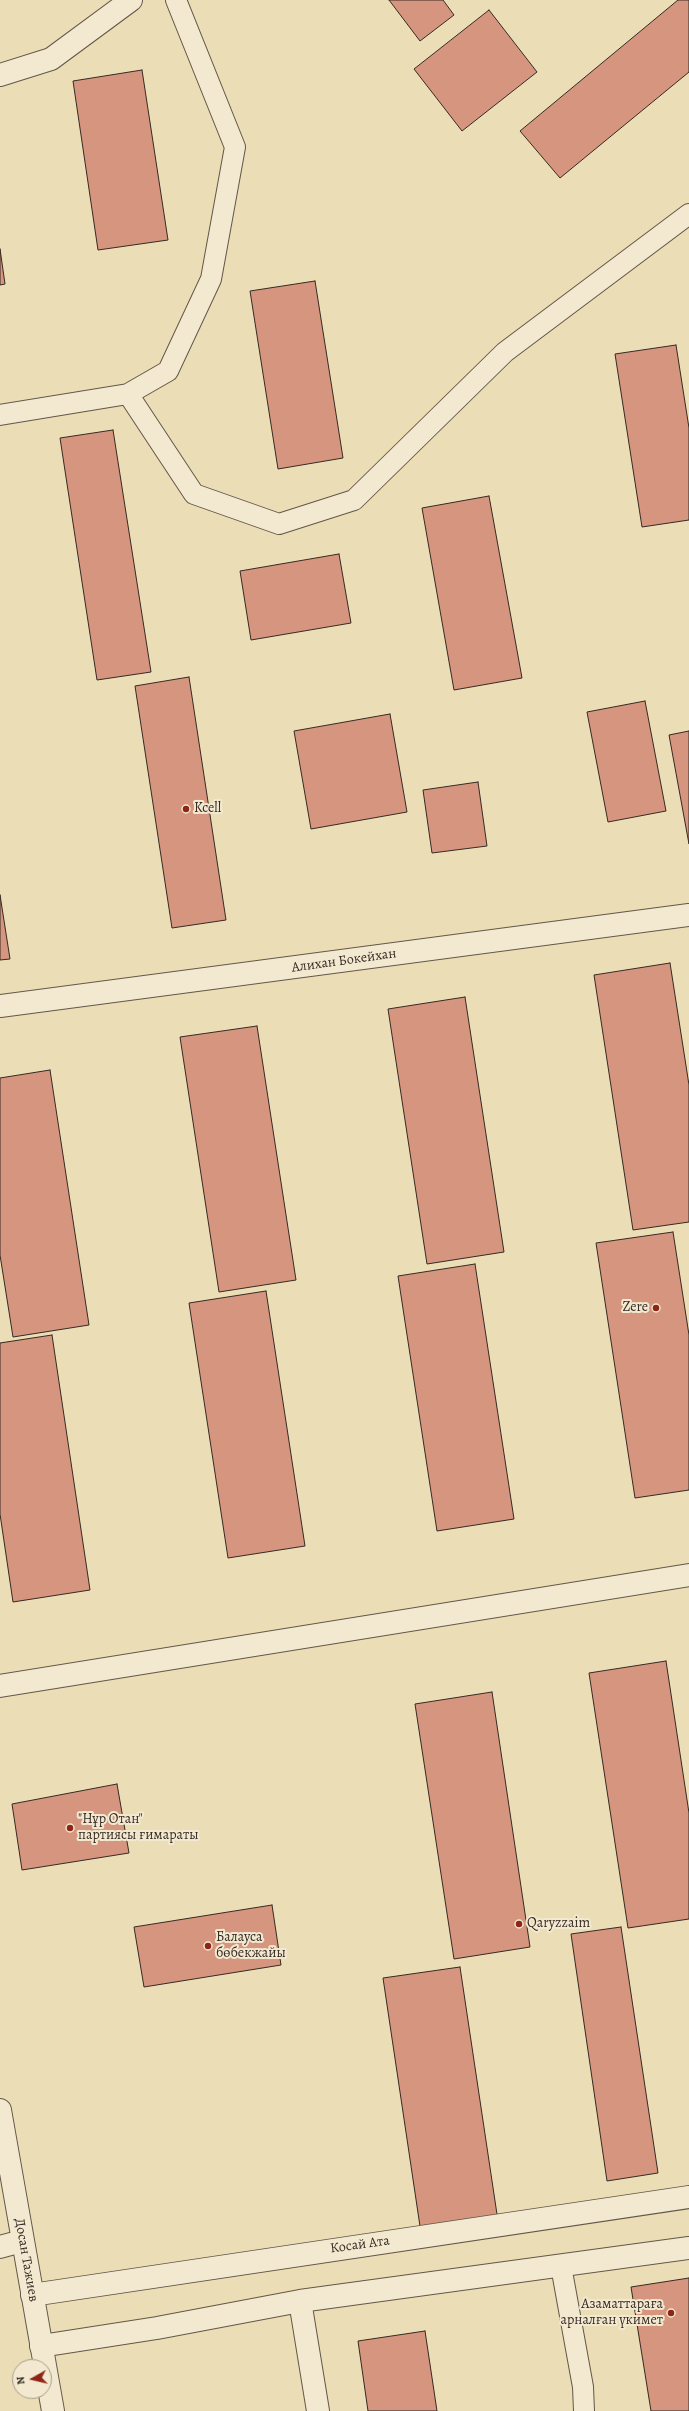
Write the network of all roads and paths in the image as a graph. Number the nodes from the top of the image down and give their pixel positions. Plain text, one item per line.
1 (130, 0) edge
2 (176, 0) edge
3 (0, 75) edge
4 (689, 214) edge
5 (128, 394) junction
6 (0, 415) edge
7 (689, 915) edge
8 (0, 1006) edge
9 (689, 1575) edge
10 (0, 1686) edge
11 (0, 2110) edge
12 (689, 2197) edge
13 (22, 2241) junction
14 (0, 2247) edge
15 (689, 2248) edge
16 (561, 2266) junction
17 (32, 2296) junction
18 (300, 2301) junction
19 (41, 2346) junction
20 (53, 2411) edge
21 (318, 2411) edge
22 (584, 2411) edge

1 - 3 street
2 - 5 lane
4 - 5 lane
5 - 6 lane
7 - 8 street, Алихан Бокейхан
9 - 10 street
11 - 13 street, Досан Тажиев
12 - 17 street, Косай Ата
13 - 14 street
13 - 17 street, Досан Тажиев
15 - 16 street
16 - 18 street
16 - 22 lane
17 - 19 street, Досан Тажиев
18 - 19 street
18 - 21 street
19 - 20 street, Досан Тажиев

